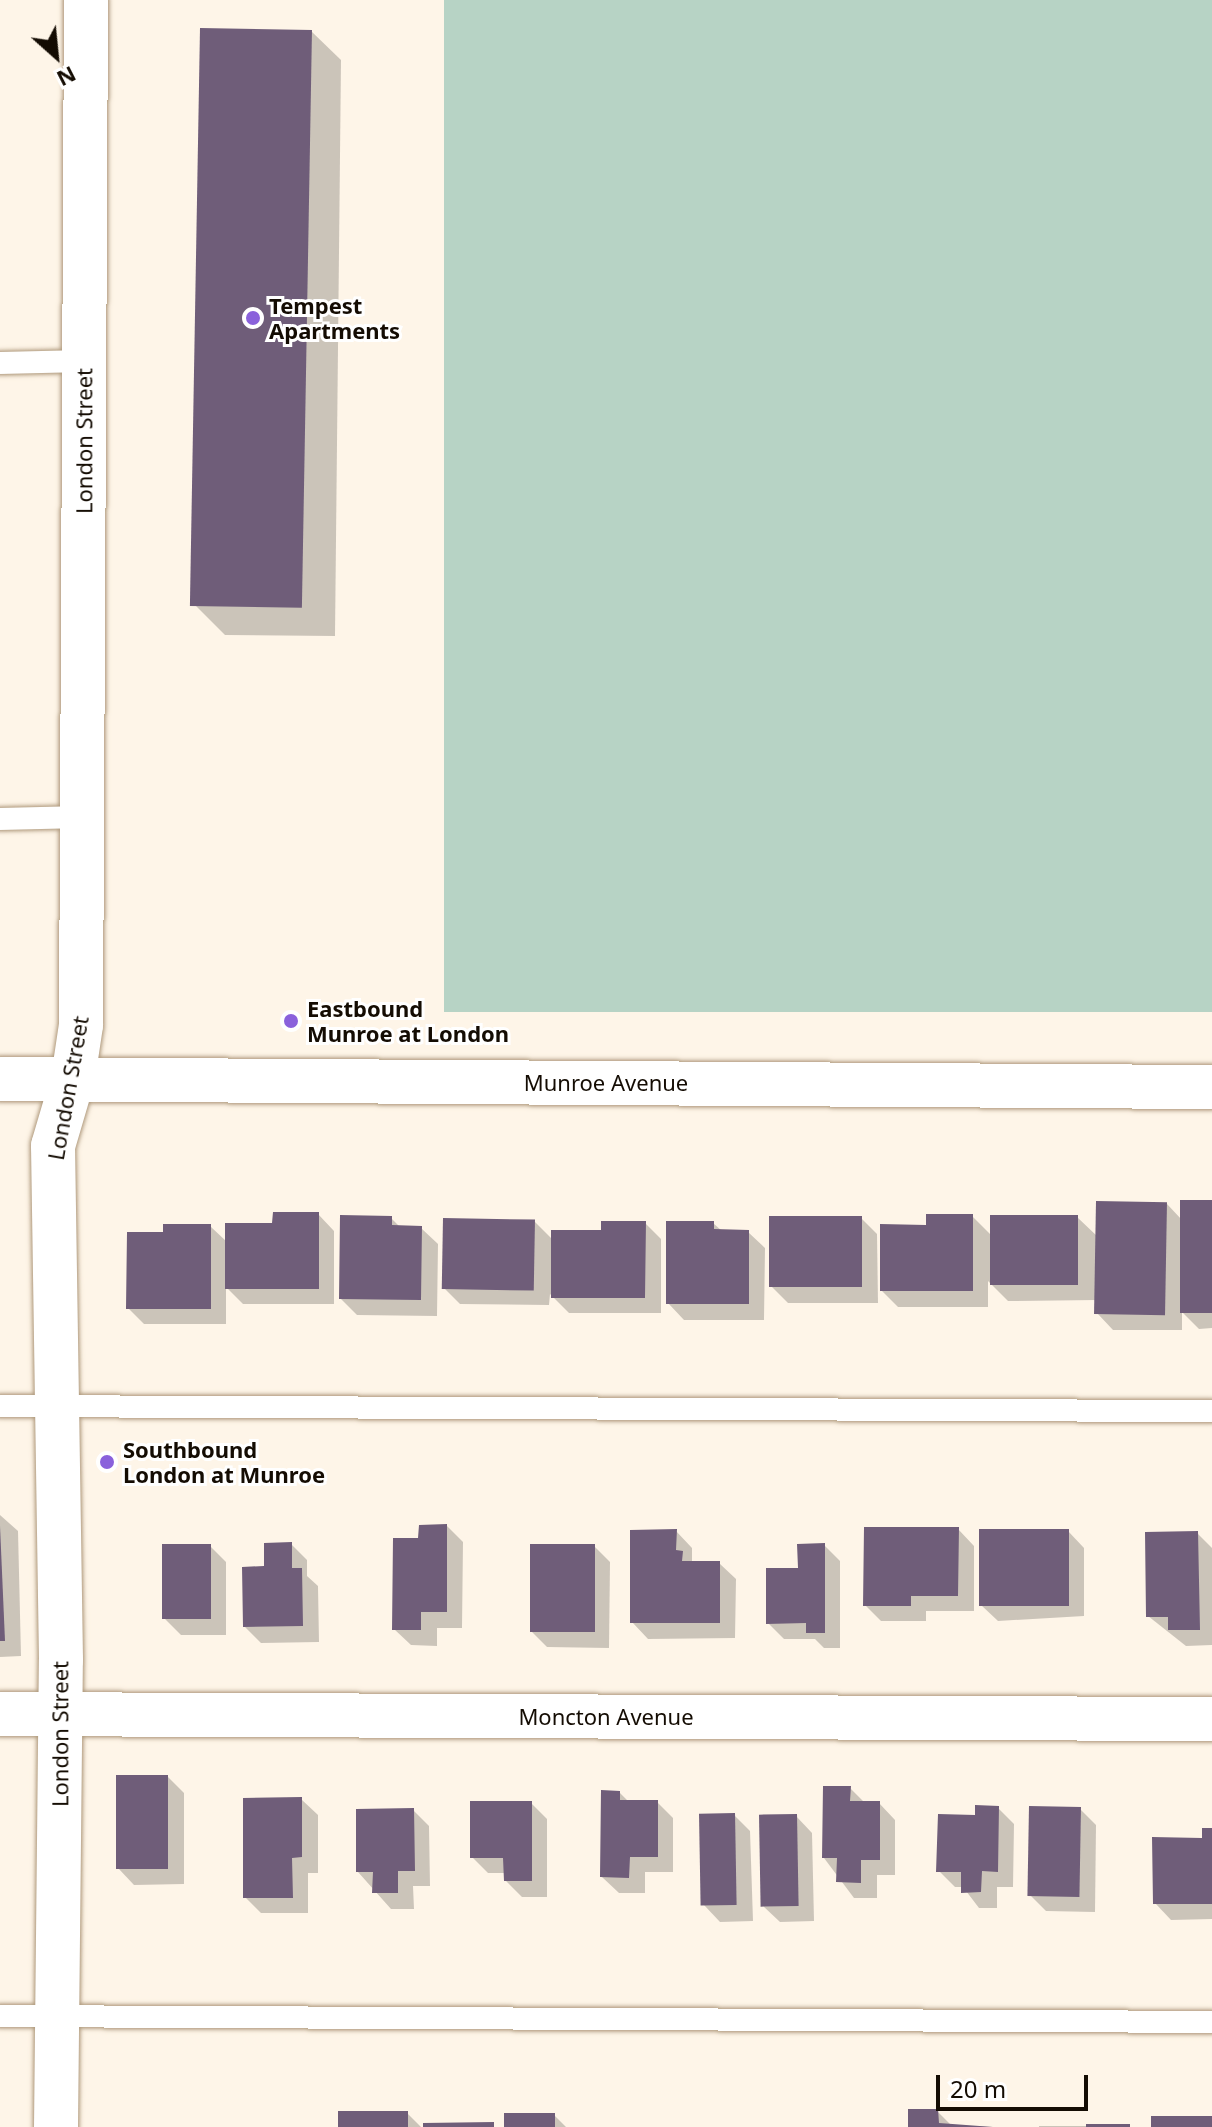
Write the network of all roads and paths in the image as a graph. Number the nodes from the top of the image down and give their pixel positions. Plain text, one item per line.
1 (86, 0) edge
2 (84, 361) junction
3 (0, 363) edge
4 (82, 817) junction
5 (0, 819) edge
6 (73, 1078) junction
7 (0, 1079) edge
8 (1212, 1087) edge
9 (59, 1405) junction
10 (0, 1406) edge
11 (1212, 1411) edge
12 (0, 1714) edge
13 (61, 1714) junction
14 (1212, 1719) edge
15 (57, 2015) junction
16 (0, 2016) edge
17 (1212, 2022) edge
18 (56, 2127) edge

1 - 2 street, London Street
2 - 3 lane
2 - 4 street, London Street
4 - 5 lane
4 - 6 street, London Street
6 - 7 street, Munroe Avenue
6 - 8 street, Munroe Avenue
6 - 9 street, London Street
9 - 10 lane
9 - 11 lane
9 - 13 street, London Street
12 - 13 street, Moncton Avenue
13 - 14 street, Moncton Avenue
13 - 15 street, London Street
15 - 16 lane
15 - 17 lane
15 - 18 street, London Street

